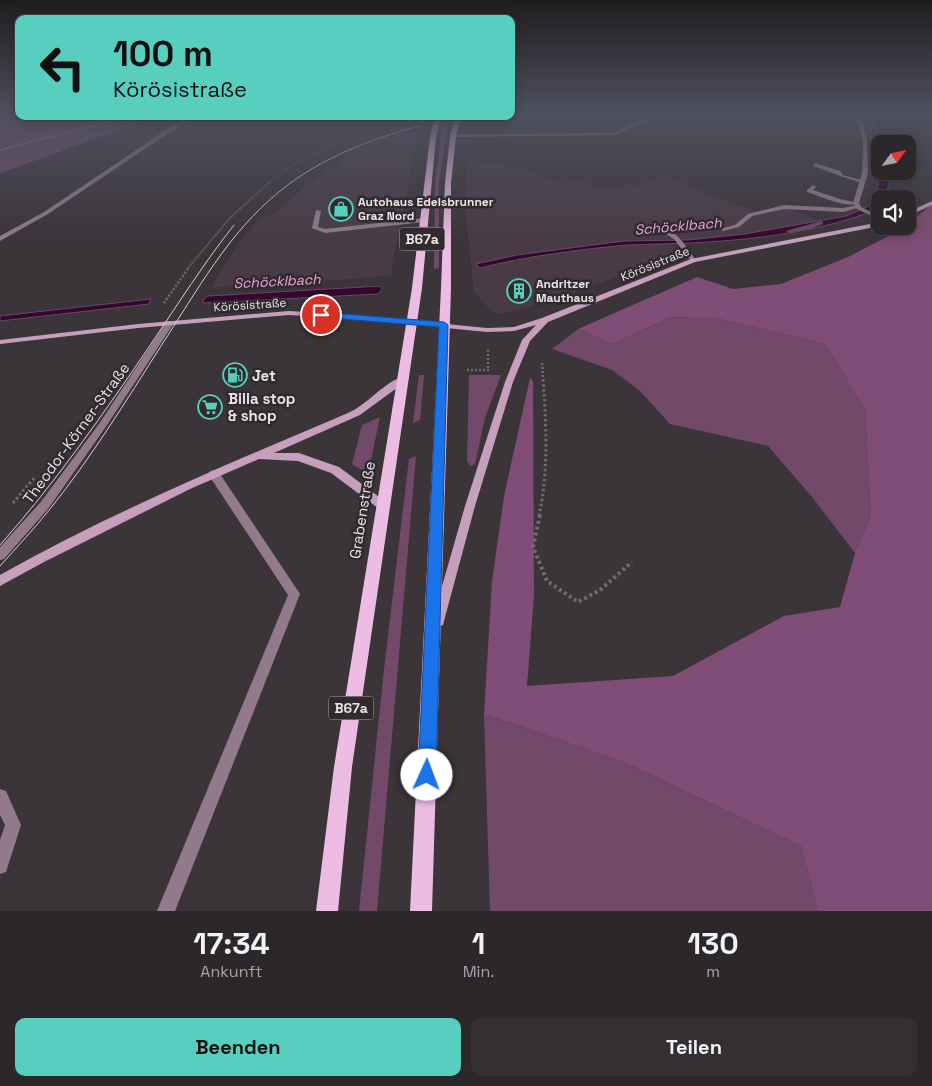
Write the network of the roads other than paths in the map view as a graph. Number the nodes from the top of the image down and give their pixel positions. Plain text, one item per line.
1 (132, 156) edge
2 (431, 156) edge
3 (451, 156) edge
4 (865, 156) edge
5 (815, 165) dead end
6 (862, 181) junction
7 (814, 187) dead end
8 (932, 203) edge
9 (858, 206) junction
10 (916, 210) edge
11 (318, 211) dead end
12 (871, 214) edge
13 (424, 220) junction
14 (871, 226) edge
15 (723, 229) dead end
16 (663, 230) dead end
17 (0, 239) edge
18 (693, 260) junction
19 (545, 320) junction
20 (170, 322) junction
21 (412, 322) junction
22 (444, 325) junction
23 (0, 342) edge
24 (402, 380) junction
25 (257, 456) junction
26 (214, 474) junction
27 (382, 505) junction
28 (0, 555) edge
29 (0, 581) edge
30 (433, 639) junction
31 (0, 797) edge
32 (0, 866) edge
33 (166, 911) edge
34 (327, 911) edge
35 (421, 911) edge

1 - 17 street
2 - 13 main road, Grabenstraße / B67a
3 - 22 main road, B67a
4 - 6 street
5 - 6 street
6 - 9 street
7 - 9 street
8 - 10 main road
9 - 12 street
9 - 15 street
11 - 13 street
13 - 21 main road, Grabenstraße / B67a
14 - 18 main road, Körösistraße
16 - 18 street
18 - 19 main road, Körösistraße
19 - 22 main road, Körösistraße
19 - 30 main road
20 - 21 main road, Körösistraße
20 - 23 main road, Körösistraße
20 - 28 street, Theodor-Körner-Straße
21 - 22 main road, Körösistraße
21 - 24 main road, Grabenstraße / B67a
22 - 30 main road, B67a
24 - 25 main road
24 - 27 main road, Grabenstraße / B67a
25 - 26 main road
25 - 27 main road
26 - 29 main road
26 - 33 street
27 - 34 main road, Grabenstraße / B67a
30 - 35 main road, B67a
31 - 32 street

